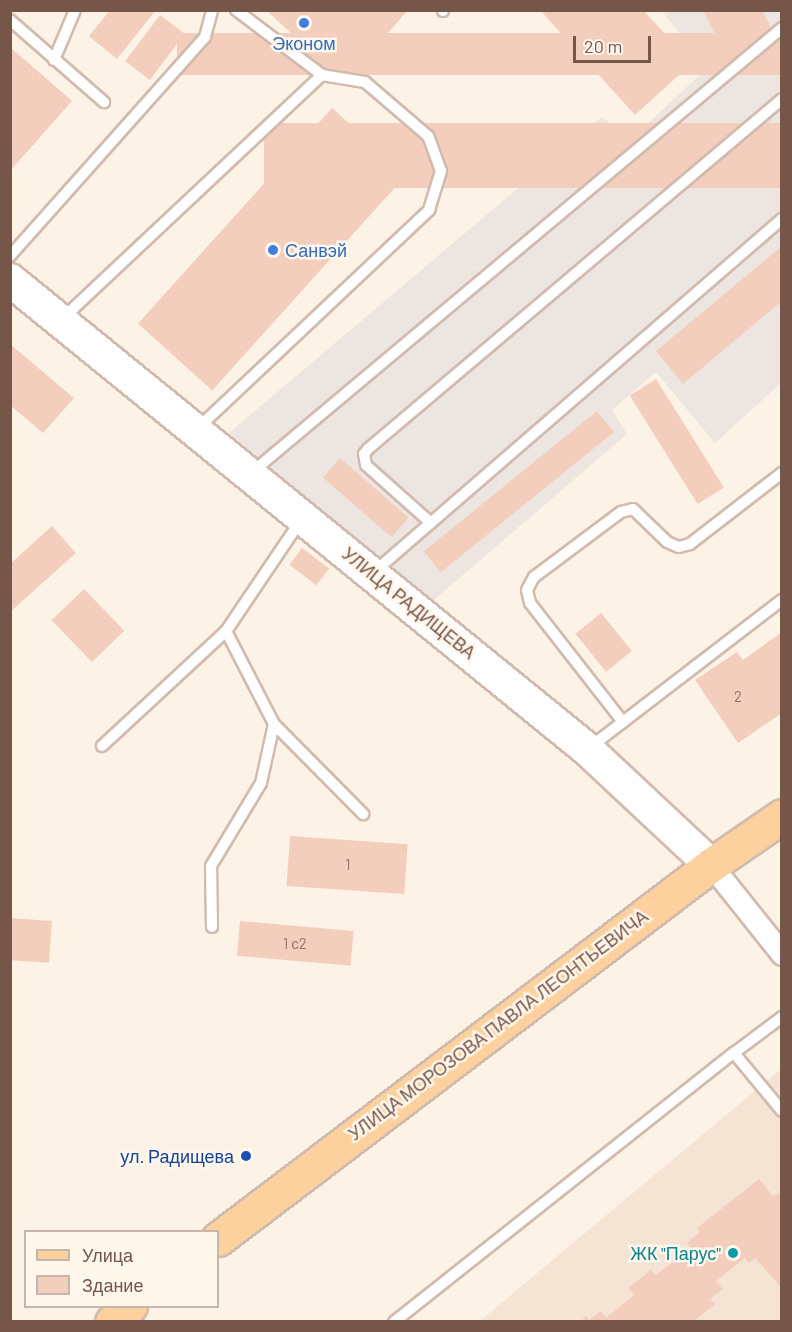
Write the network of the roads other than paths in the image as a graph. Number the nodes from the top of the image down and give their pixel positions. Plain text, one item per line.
1 (75, 10) edge
2 (212, 10) edge
3 (236, 10) edge
4 (10, 20) edge
5 (782, 28) edge
6 (54, 60) junction
7 (322, 75) junction
8 (782, 99) edge
9 (104, 102) dead end
10 (782, 219) edge
11 (10, 256) edge
12 (10, 280) edge
13 (61, 320) junction
14 (196, 430) junction
15 (249, 473) junction
16 (782, 473) edge
17 (303, 517) junction
18 (430, 523) junction
19 (372, 574) junction
20 (782, 600) edge
21 (226, 631) junction
22 (623, 722) junction
23 (274, 724) junction
24 (102, 746) dead end
25 (587, 749) junction
26 (363, 814) dead end
27 (782, 816) edge
28 (711, 865) junction
29 (212, 927) dead end
30 (782, 954) edge
31 (782, 1017) edge
32 (734, 1053) junction
33 (782, 1111) edge
34 (219, 1238) edge
35 (128, 1308) edge
36 (112, 1322) edge
37 (394, 1322) edge

1 - 6 lane
2 - 11 lane
3 - 7 lane
4 - 6 lane
5 - 15 lane
6 - 9 lane
7 - 13 lane
7 - 14 lane
8 - 18 lane
10 - 18 lane
12 - 13 street, УЛИЦА РАДИЩЕВА
13 - 14 street, УЛИЦА РАДИЩЕВА
14 - 15 street, УЛИЦА РАДИЩЕВА
15 - 17 street, УЛИЦА РАДИЩЕВА
16 - 22 lane
17 - 19 street, УЛИЦА РАДИЩЕВА
17 - 21 lane
18 - 19 lane
19 - 25 street, УЛИЦА РАДИЩЕВА
20 - 22 lane
21 - 23 lane
21 - 24 lane
22 - 25 lane
23 - 26 lane
23 - 29 lane
25 - 28 street, УЛИЦА РАДИЩЕВА
27 - 28 main road, УЛИЦА МОРОЗОВА ПАВЛА ЛЕОНТЬЕВИЧА
28 - 30 street, УЛИЦА РАДИЩЕВА
28 - 34 main road, УЛИЦА МОРОЗОВА ПАВЛА ЛЕОНТЬЕВИЧА
31 - 32 lane
32 - 33 lane
32 - 37 lane
35 - 36 main road

